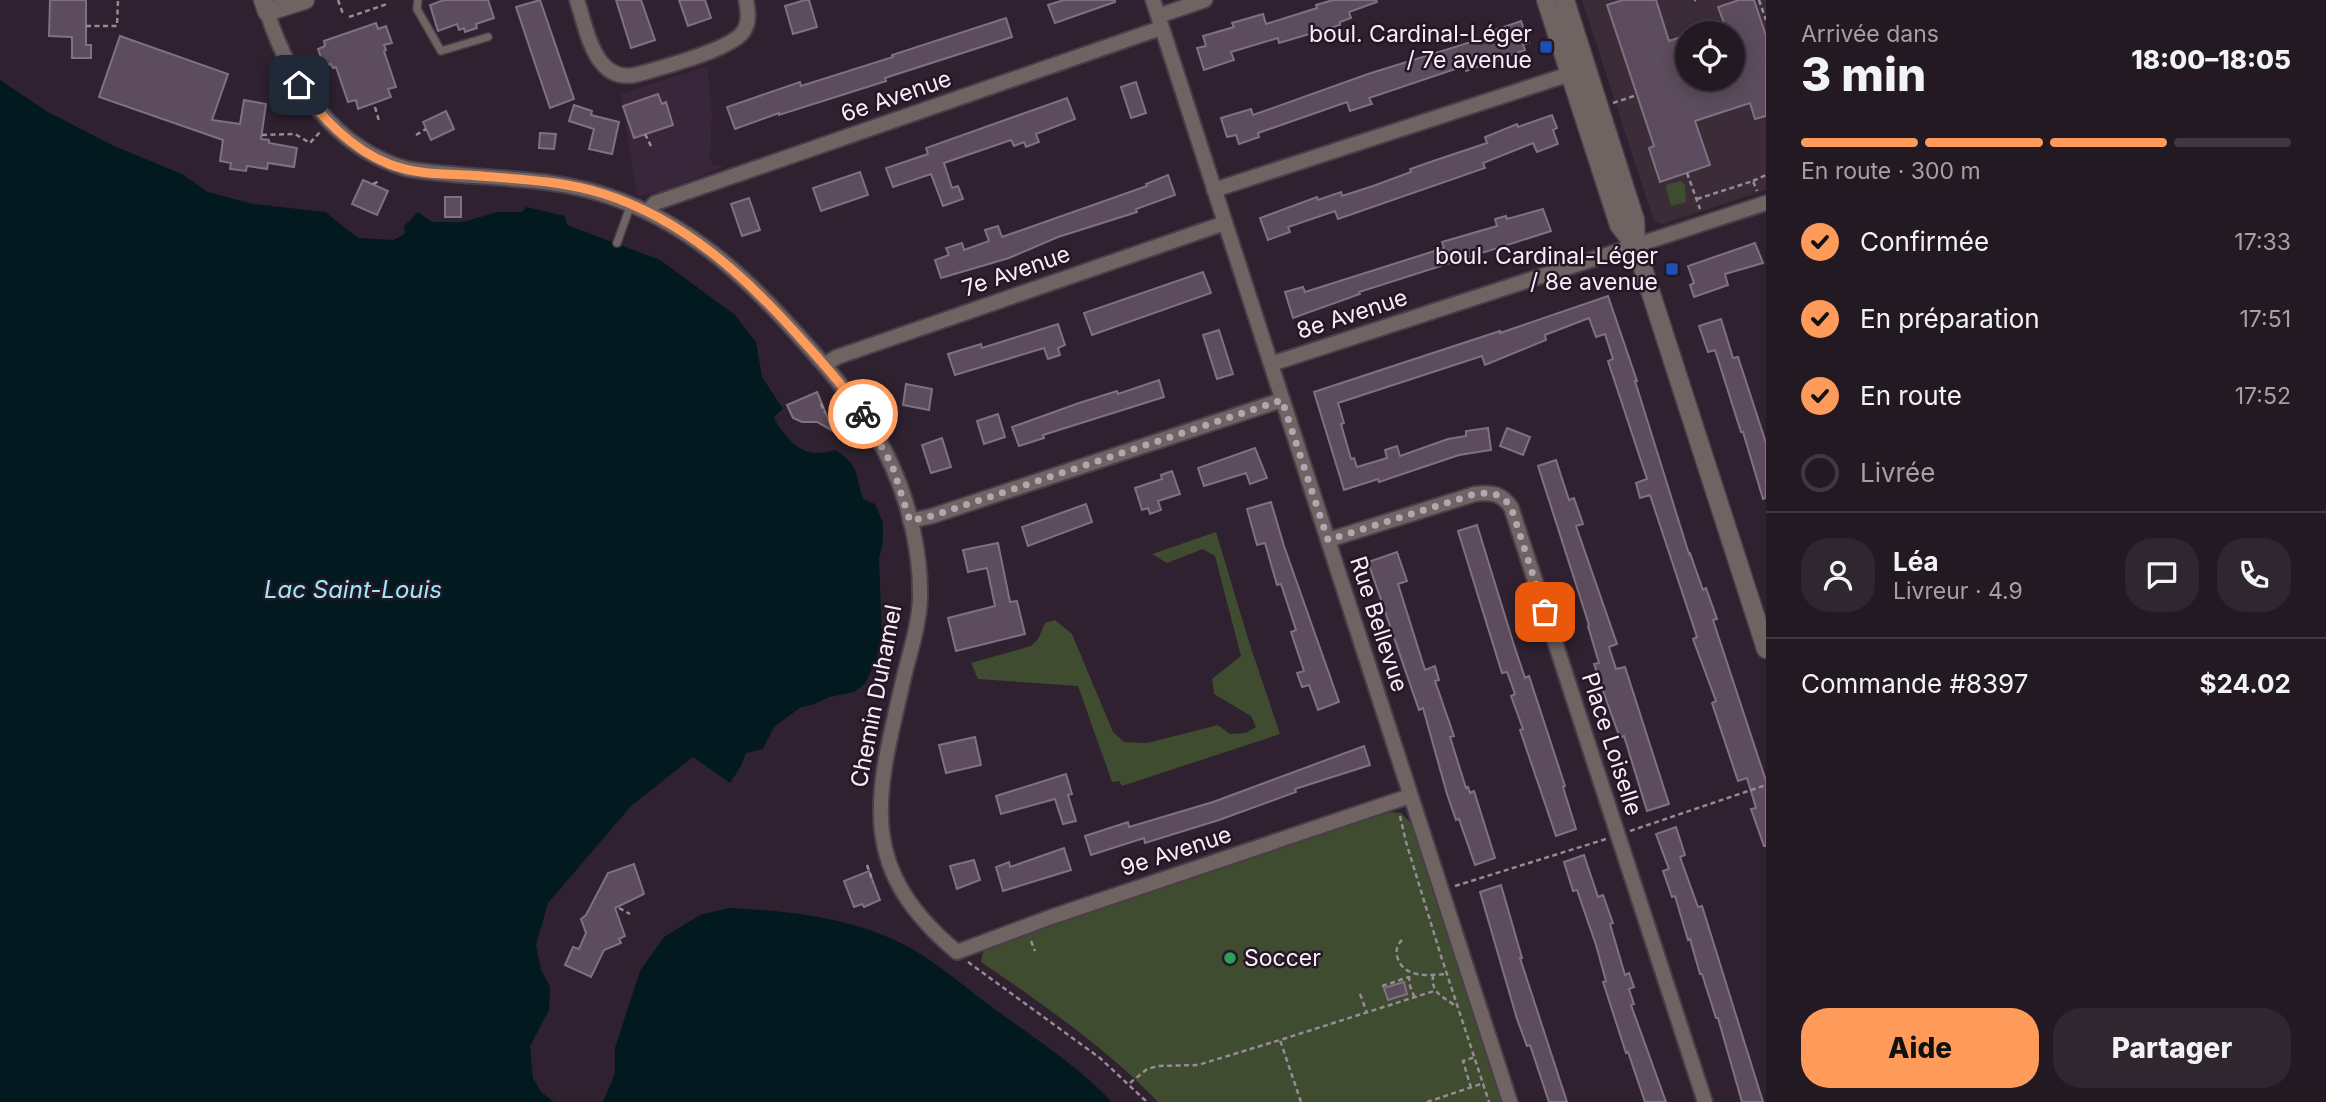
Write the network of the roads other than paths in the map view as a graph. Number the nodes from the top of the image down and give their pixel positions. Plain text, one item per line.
1 (304, 0) edge
2 (418, 0) edge
3 (577, 0) edge
4 (746, 0) edge
5 (1153, 0) edge
6 (1205, 0) edge
7 (1546, 0) edge
8 (1564, 0) edge
9 (265, 6) edge
10 (1160, 22) junction
11 (488, 37) dead end
12 (1578, 71) junction
13 (1214, 190) junction
14 (1762, 199) edge
15 (631, 204) junction
16 (648, 211) junction
17 (1225, 223) junction
18 (617, 243) dead end
19 (1636, 247) junction
20 (1271, 364) junction
21 (824, 365) junction
22 (1282, 400) junction
23 (910, 521) junction
24 (1328, 540) junction
25 (1766, 649) edge
26 (1410, 796) junction
27 (962, 957) joint
28 (1510, 1102) edge
29 (1705, 1102) edge

1 - 9 street
2 - 11 lane
3 - 4 street
5 - 10 street, Rue Bellevue
6 - 10 street, 6e Avenue
7 - 12 street
8 - 12 street
9 - 15 street, Chemin Duhamel
10 - 13 street, Rue Bellevue
10 - 16 street, 6e Avenue
12 - 13 street
12 - 19 street
13 - 17 street, Rue Bellevue
14 - 19 street, 8e Avenue
15 - 16 street, Chemin Duhamel
15 - 18 lane
16 - 21 street, Chemin Duhamel
17 - 20 street, Rue Bellevue
17 - 21 street, 7e Avenue
19 - 20 street, 8e Avenue
19 - 25 street
20 - 22 street, Rue Bellevue
21 - 23 street, Chemin Duhamel
22 - 23 street
22 - 24 street, Rue Bellevue
23 - 27 street, Chemin Duhamel
24 - 26 street, Rue Bellevue
24 - 29 street, Place Loiselle
26 - 27 street, 9e Avenue
26 - 28 street, Rue Bellevue

